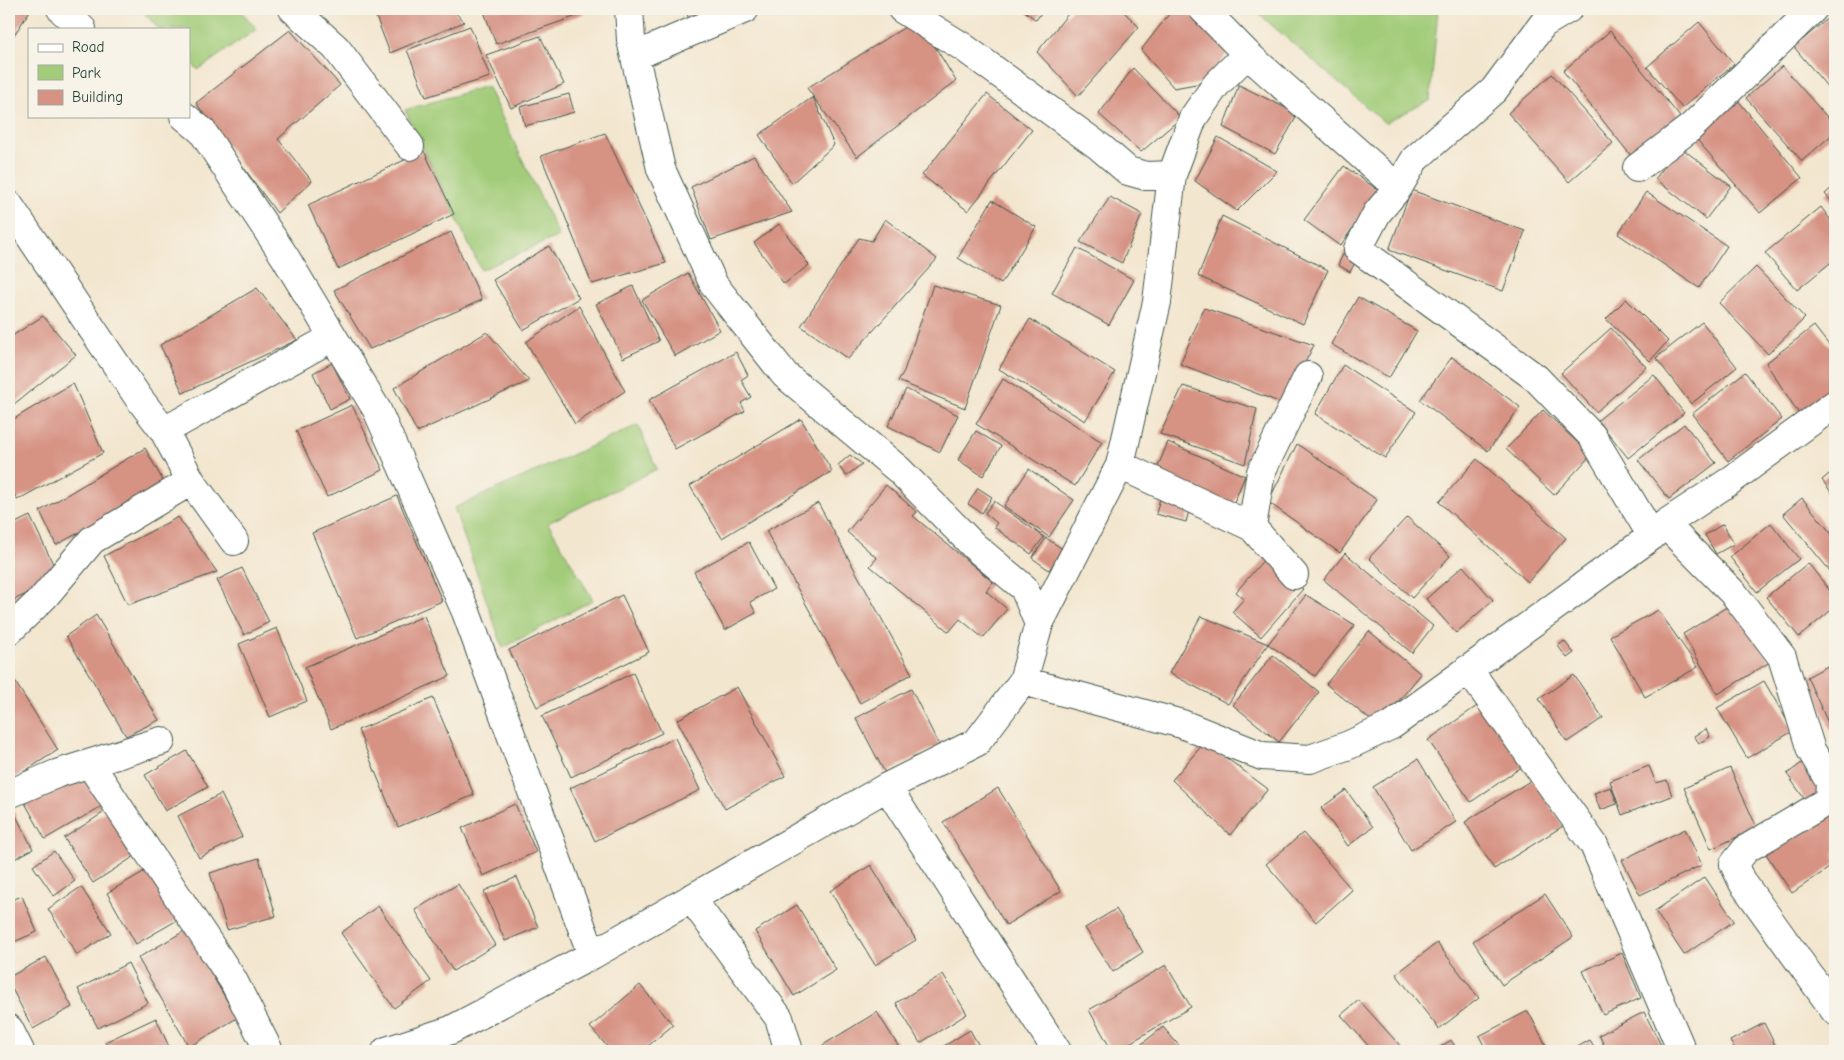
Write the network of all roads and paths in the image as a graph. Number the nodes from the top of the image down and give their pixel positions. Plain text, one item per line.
1 (60, 9) edge
2 (294, 9) edge
3 (629, 9) edge
4 (745, 9) edge
5 (902, 9) edge
6 (1202, 9) edge
7 (1568, 9) edge
8 (1813, 9) edge
9 (81, 28) edge
10 (1247, 54) junction
11 (634, 56) junction
12 (186, 118) edge
13 (410, 146) dead end
14 (1637, 168) dead end
15 (1172, 175) junction
16 (1398, 188) junction
17 (9, 205) edge
18 (332, 337) junction
19 (1308, 376) dead end
20 (1835, 404) edge
21 (164, 431) junction
22 (1120, 465) junction
23 (191, 481) junction
24 (1252, 527) junction
25 (1659, 530) junction
26 (234, 541) dead end
27 (1294, 575) dead end
28 (1039, 624) junction
29 (9, 631) edge
30 (1468, 669) junction
31 (1023, 681) junction
32 (161, 741) dead end
33 (90, 764) junction
34 (887, 787) junction
35 (9, 794) edge
36 (691, 898) junction
37 (592, 955) junction
38 (1835, 1011) edge
39 (9, 1029) edge
40 (20, 1051) edge
41 (269, 1051) edge
42 (386, 1051) edge
43 (789, 1051) edge
44 (1058, 1051) edge
45 (1682, 1051) edge

1 - 9 street
2 - 13 street
3 - 11 street
4 - 11 street
5 - 15 street
6 - 10 street
7 - 16 street
8 - 14 street
10 - 15 street
10 - 16 street
11 - 28 street
12 - 18 street
15 - 22 street
16 - 25 street
17 - 21 street
18 - 21 street
18 - 37 street
19 - 24 street
20 - 25 street
21 - 23 street
22 - 24 street
22 - 28 street
23 - 26 street
23 - 29 street
24 - 27 street
25 - 30 street
25 - 38 street
28 - 31 street
30 - 31 street
30 - 45 street
31 - 34 street
32 - 33 street
33 - 35 street
33 - 41 street
34 - 36 street
34 - 44 street
36 - 37 street
36 - 43 street
37 - 42 street
39 - 40 street

